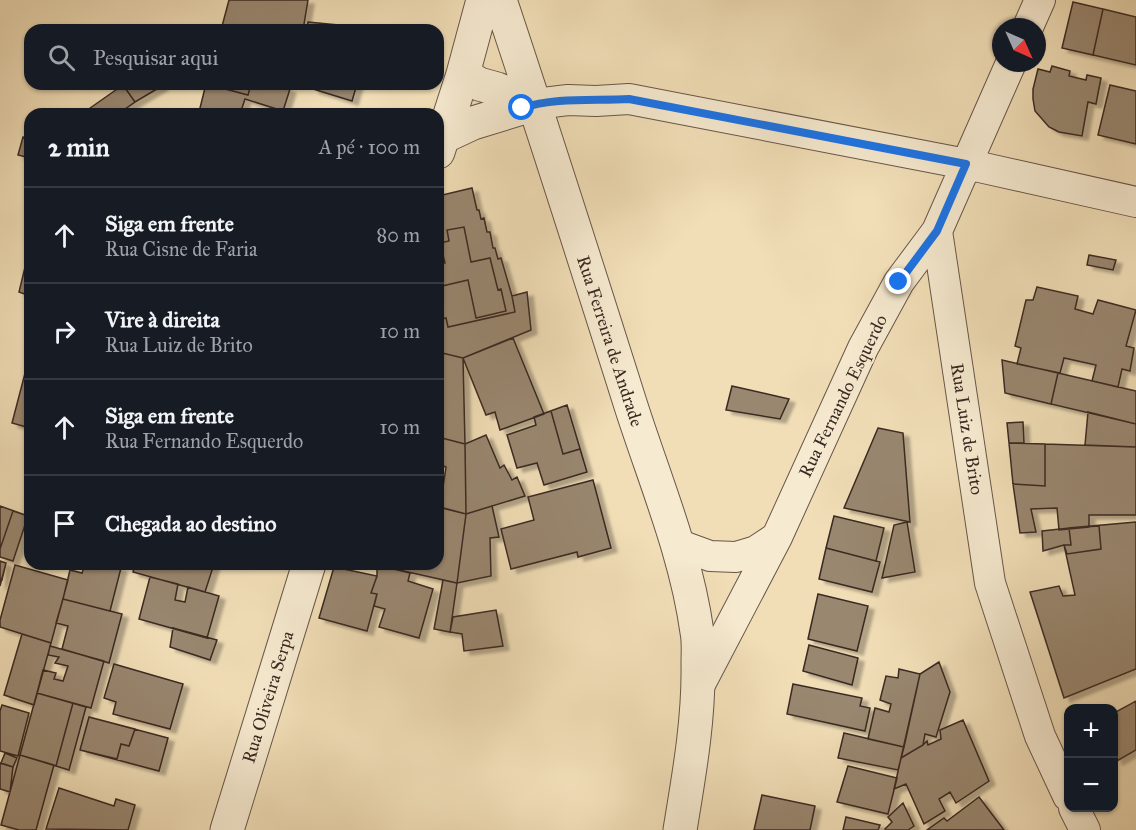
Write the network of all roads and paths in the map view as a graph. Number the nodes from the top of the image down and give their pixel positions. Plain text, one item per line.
1 (483, 0) edge
2 (500, 0) edge
3 (1040, 0) edge
4 (1032, 18) edge
5 (1007, 72) edge
6 (463, 74) junction
7 (534, 104) junction
8 (444, 133) edge
9 (444, 142) edge
10 (966, 164) junction
11 (1136, 202) edge
12 (937, 231) junction
13 (777, 537) junction
14 (677, 544) junction
15 (307, 570) edge
16 (699, 686) junction
17 (1064, 787) edge
18 (1076, 812) edge
19 (227, 830) edge
20 (680, 830) edge
21 (1085, 830) edge

1 - 6 street
2 - 7 street, Rua Ferreira de Andrade
3 - 4 street
5 - 10 street
6 - 7 street
6 - 8 street
7 - 9 street
7 - 10 street
7 - 14 street, Rua Ferreira de Andrade
10 - 11 street
10 - 12 street
12 - 13 street, Rua Fernando Esquerdo
12 - 17 street, Rua Luiz de Brito
13 - 14 street
13 - 16 street, Rua Fernando Esquerdo
14 - 16 street, Rua Ferreira de Andrade
15 - 19 street, Rua Oliveira Serpa
16 - 20 street, Rua Fernando Esquerdo
18 - 21 street

